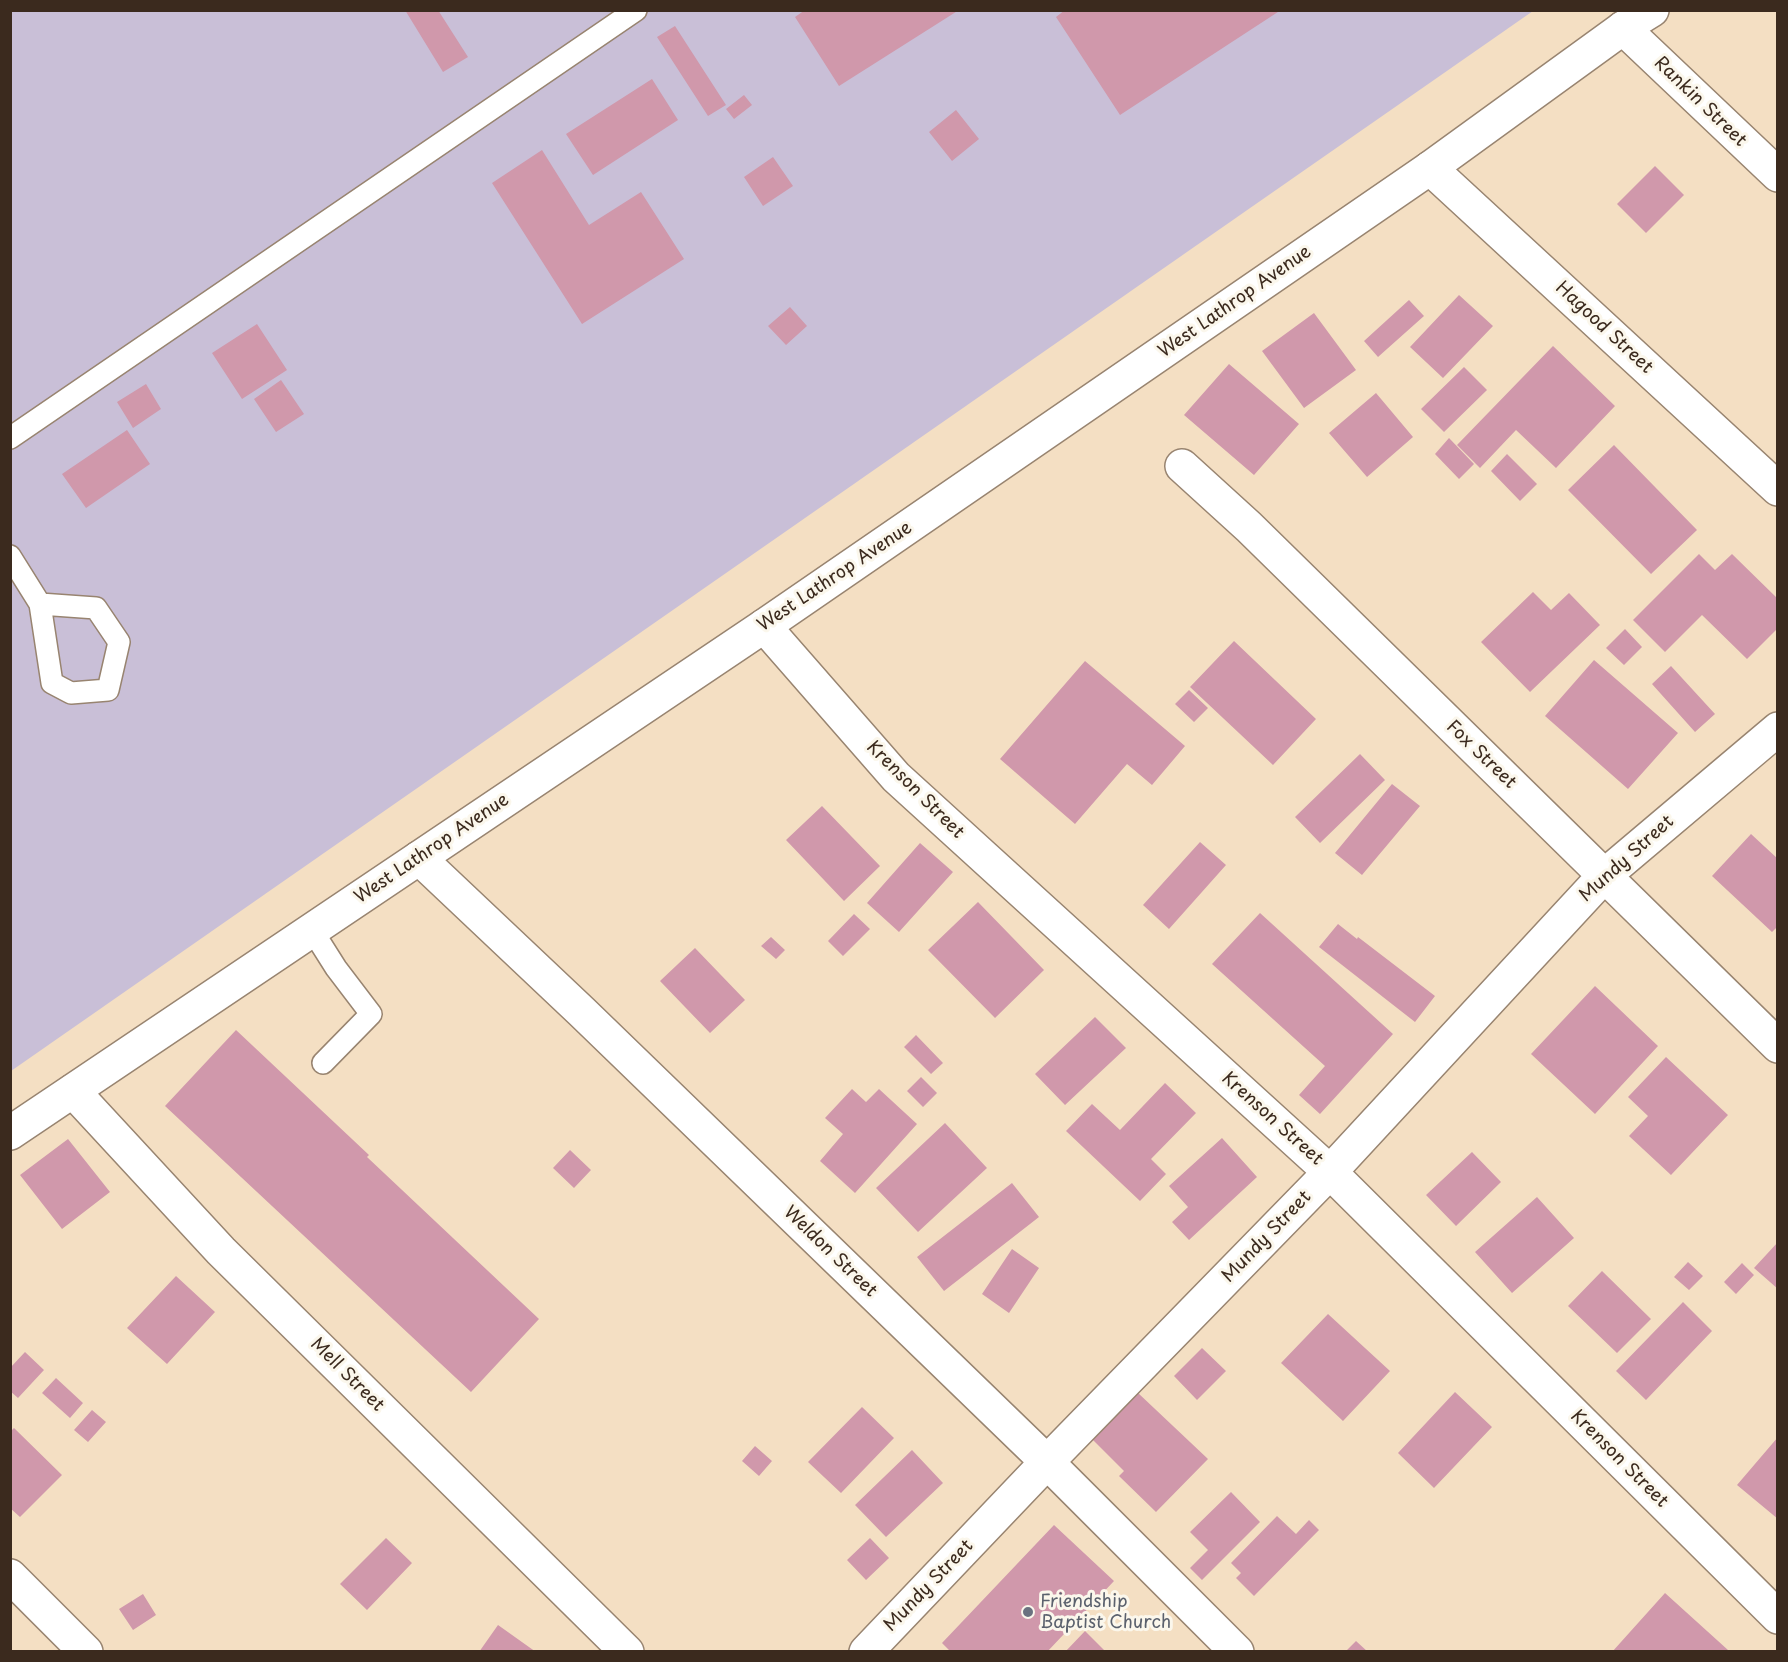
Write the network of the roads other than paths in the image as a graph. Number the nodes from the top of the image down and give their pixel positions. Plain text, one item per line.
1 (636, 10) edge
2 (1652, 10) edge
3 (1623, 28) junction
4 (1430, 168) junction
5 (1778, 175) edge
6 (10, 438) edge
7 (1182, 466) dead end
8 (1778, 489) edge
9 (10, 556) edge
10 (40, 604) junction
11 (764, 626) junction
12 (1778, 729) edge
13 (419, 858) junction
14 (1604, 876) junction
15 (312, 930) junction
16 (1778, 1046) edge
17 (323, 1063) dead end
18 (73, 1091) junction
19 (10, 1133) edge
20 (1330, 1172) junction
21 (1047, 1462) junction
22 (10, 1576) edge
23 (1778, 1617) edge
24 (86, 1652) edge
25 (627, 1652) edge
26 (866, 1652) edge
27 (1237, 1652) edge

1 - 6 lane
2 - 3 street, West Lathrop Avenue
3 - 4 street, West Lathrop Avenue
3 - 5 street, Rankin Street
4 - 8 street, Hagood Street
4 - 11 street, West Lathrop Avenue
7 - 14 street, Fox Street
9 - 10 lane
10 - 10 lane
11 - 13 street, West Lathrop Avenue
11 - 20 street, Krenson Street
12 - 14 street, Mundy Street
13 - 15 street, West Lathrop Avenue
13 - 21 street, Weldon Street
14 - 16 street, Fox Street
14 - 20 street, Mundy Street
15 - 17 lane
15 - 18 street, West Lathrop Avenue
18 - 19 street, West Lathrop Avenue
18 - 25 street, Mell Street
20 - 21 street, Mundy Street
20 - 23 street, Krenson Street
21 - 26 street, Mundy Street
21 - 27 street, Weldon Street
22 - 24 street

